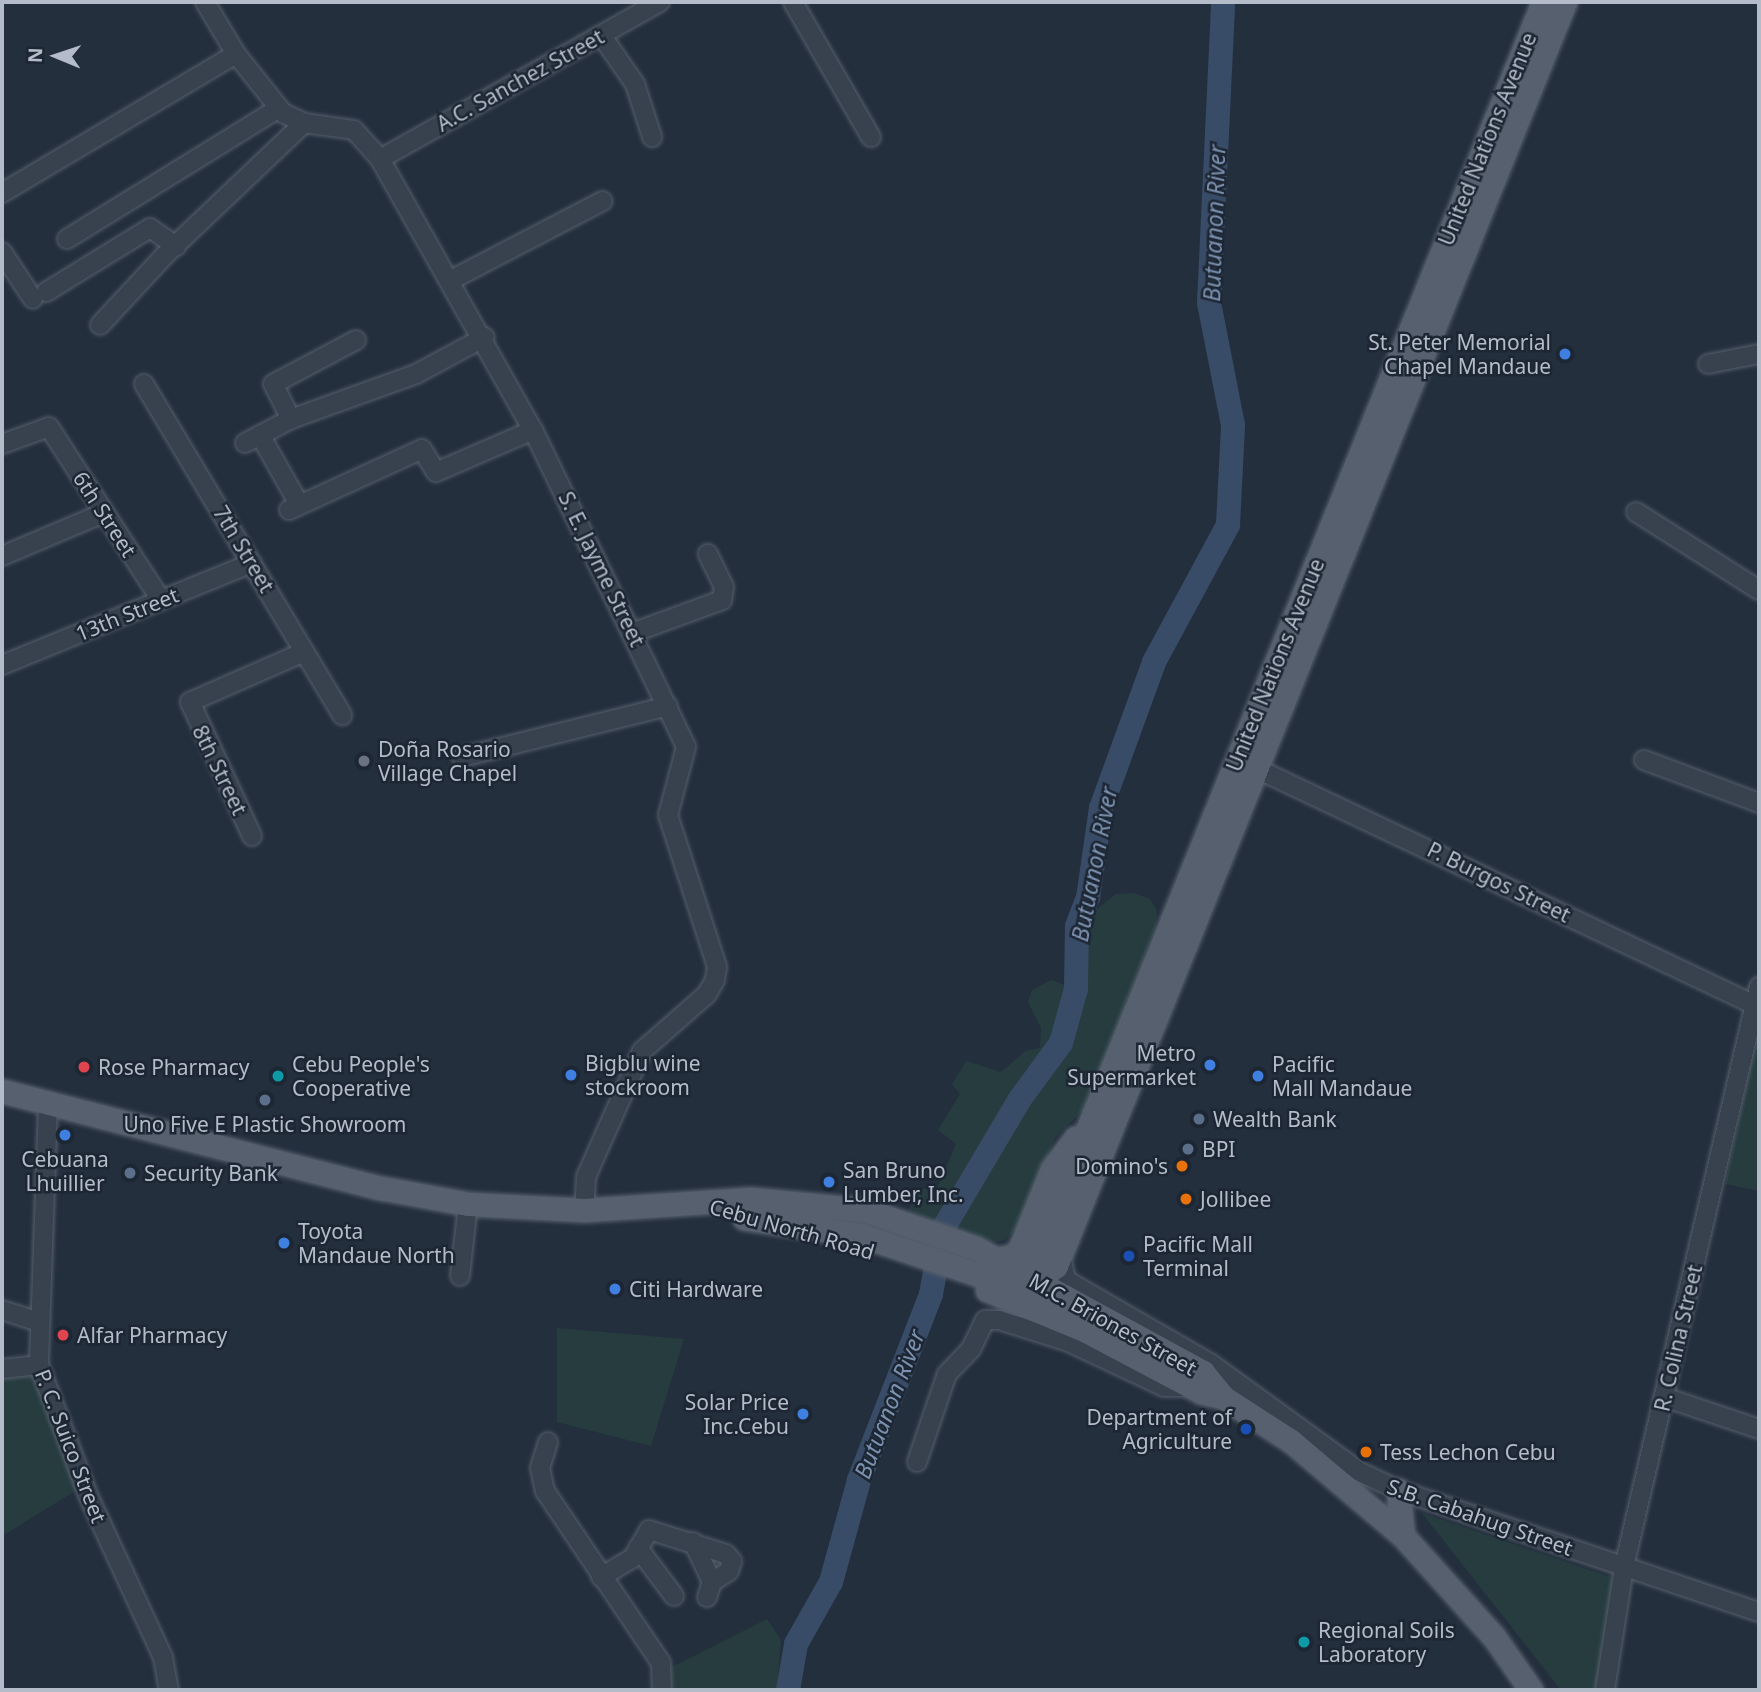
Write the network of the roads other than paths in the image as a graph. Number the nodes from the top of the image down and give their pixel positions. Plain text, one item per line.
1 (205, 2) edge
2 (660, 2) edge
3 (793, 2) edge
4 (1543, 2) edge
5 (1565, 2) edge
6 (601, 35) junction
7 (236, 54) junction
8 (279, 108) junction
9 (304, 123) junction
10 (871, 136) dead end
11 (652, 137) dead end
12 (380, 159) junction
13 (2, 193) edge
14 (603, 201) dead end
15 (67, 239) dead end
16 (176, 246) junction
17 (2, 252) edge
18 (451, 279) junction
19 (100, 325) dead end
20 (485, 337) junction
21 (356, 340) dead end
22 (1759, 354) edge
23 (1708, 364) dead end
24 (144, 384) dead end
25 (291, 419) junction
26 (533, 430) junction
27 (5, 437) edge
28 (1636, 512) dead end
29 (104, 513) junction
30 (708, 554) dead end
31 (2, 556) edge
32 (252, 563) junction
33 (1759, 590) edge
34 (161, 600) junction
35 (632, 633) junction
36 (304, 652) junction
37 (2, 665) edge
38 (667, 706) junction
39 (342, 715) dead end
40 (462, 757) dead end
41 (1644, 760) dead end
42 (1247, 764) junction
43 (1759, 803) edge
44 (252, 836) dead end
45 (1757, 999) edge
46 (2, 1091) edge
47 (48, 1104) junction
48 (1097, 1107) junction
49 (693, 1200) junction
50 (468, 1204) junction
51 (584, 1210) junction
52 (1061, 1256) junction
53 (996, 1259) junction
54 (460, 1276) dead end
55 (965, 1276) junction
56 (1035, 1282) junction
57 (2, 1310) edge
58 (40, 1322) junction
59 (1066, 1322) junction
60 (39, 1366) junction
61 (2, 1369) edge
62 (1192, 1387) junction
63 (1223, 1397) junction
64 (1664, 1397) junction
65 (1759, 1429) edge
66 (548, 1442) dead end
67 (917, 1462) dead end
68 (1398, 1490) junction
69 (1403, 1536) junction
70 (693, 1542) junction
71 (638, 1548) junction
72 (1624, 1567) junction
73 (601, 1577) junction
74 (674, 1596) dead end
75 (1759, 1612) edge
76 (169, 1690) edge
77 (662, 1690) edge
78 (1531, 1690) edge
79 (1605, 1690) edge

1 - 7 street, S. E. Jayme Street
2 - 6 street, A.C. Sanchez Street
3 - 10 street
4 - 42 main road, United Nations Avenue
5 - 42 main road, United Nations Avenue
6 - 11 street
6 - 12 street, A.C. Sanchez Street
7 - 8 street, S. E. Jayme Street
7 - 13 street
8 - 9 street, S. E. Jayme Street
8 - 15 street
9 - 12 street, S. E. Jayme Street
9 - 16 street
12 - 18 street, S. E. Jayme Street
14 - 18 street
16 - 17 street
16 - 19 street
18 - 20 street, S. E. Jayme Street
20 - 25 street
20 - 26 street, S. E. Jayme Street
21 - 25 street
22 - 23 street
24 - 32 street, 7th Street
25 - 26 street
26 - 35 street, S. E. Jayme Street
27 - 29 street, 6th Street
28 - 33 street
29 - 31 street
29 - 34 street, 6th Street
30 - 35 street
32 - 34 street, 13th Street
32 - 36 street, 7th Street
34 - 37 street, 13th Street
35 - 38 street, S. E. Jayme Street
36 - 39 street, 7th Street
36 - 44 street, 8th Street
38 - 40 street
38 - 51 street, S. E. Jayme Street
41 - 43 street
42 - 45 street, P. Burgos Street
42 - 48 main road, United Nations Avenue
42 - 52 main road, United Nations Avenue
45 - 64 street, R. Colina Street
46 - 47 main road
47 - 50 main road
47 - 58 street, P. C. Suico Street
48 - 53 main road
48 - 56 main road, United Nations Avenue
49 - 51 main road
49 - 53 main road, Cebu North Road
49 - 55 main road, Cebu North Road
50 - 51 main road
50 - 54 street
52 - 56 main road
52 - 68 street, S.B. Cabahug Street
53 - 56 main road, M.C. Briones Street
55 - 56 main road
55 - 59 main road, Cebu North Road
56 - 59 main road
56 - 63 main road, M.C. Briones Street
57 - 58 street
58 - 60 street, P. C. Suico Street
59 - 62 main road, M.C. Briones Street
60 - 61 street
60 - 76 street, P. C. Suico Street
62 - 63 main road, M.C. Briones Street
62 - 67 street
63 - 69 main road, M.C. Briones Street
64 - 65 street
64 - 72 street, R. Colina Street
66 - 73 street
68 - 69 main road
68 - 72 street, S.B. Cabahug Street
69 - 78 main road, M.C. Briones Street
70 - 70 street
70 - 71 street
71 - 73 street
71 - 74 street
72 - 75 street, S.B. Cabahug Street
72 - 79 street, R. Colina Street
73 - 77 street

